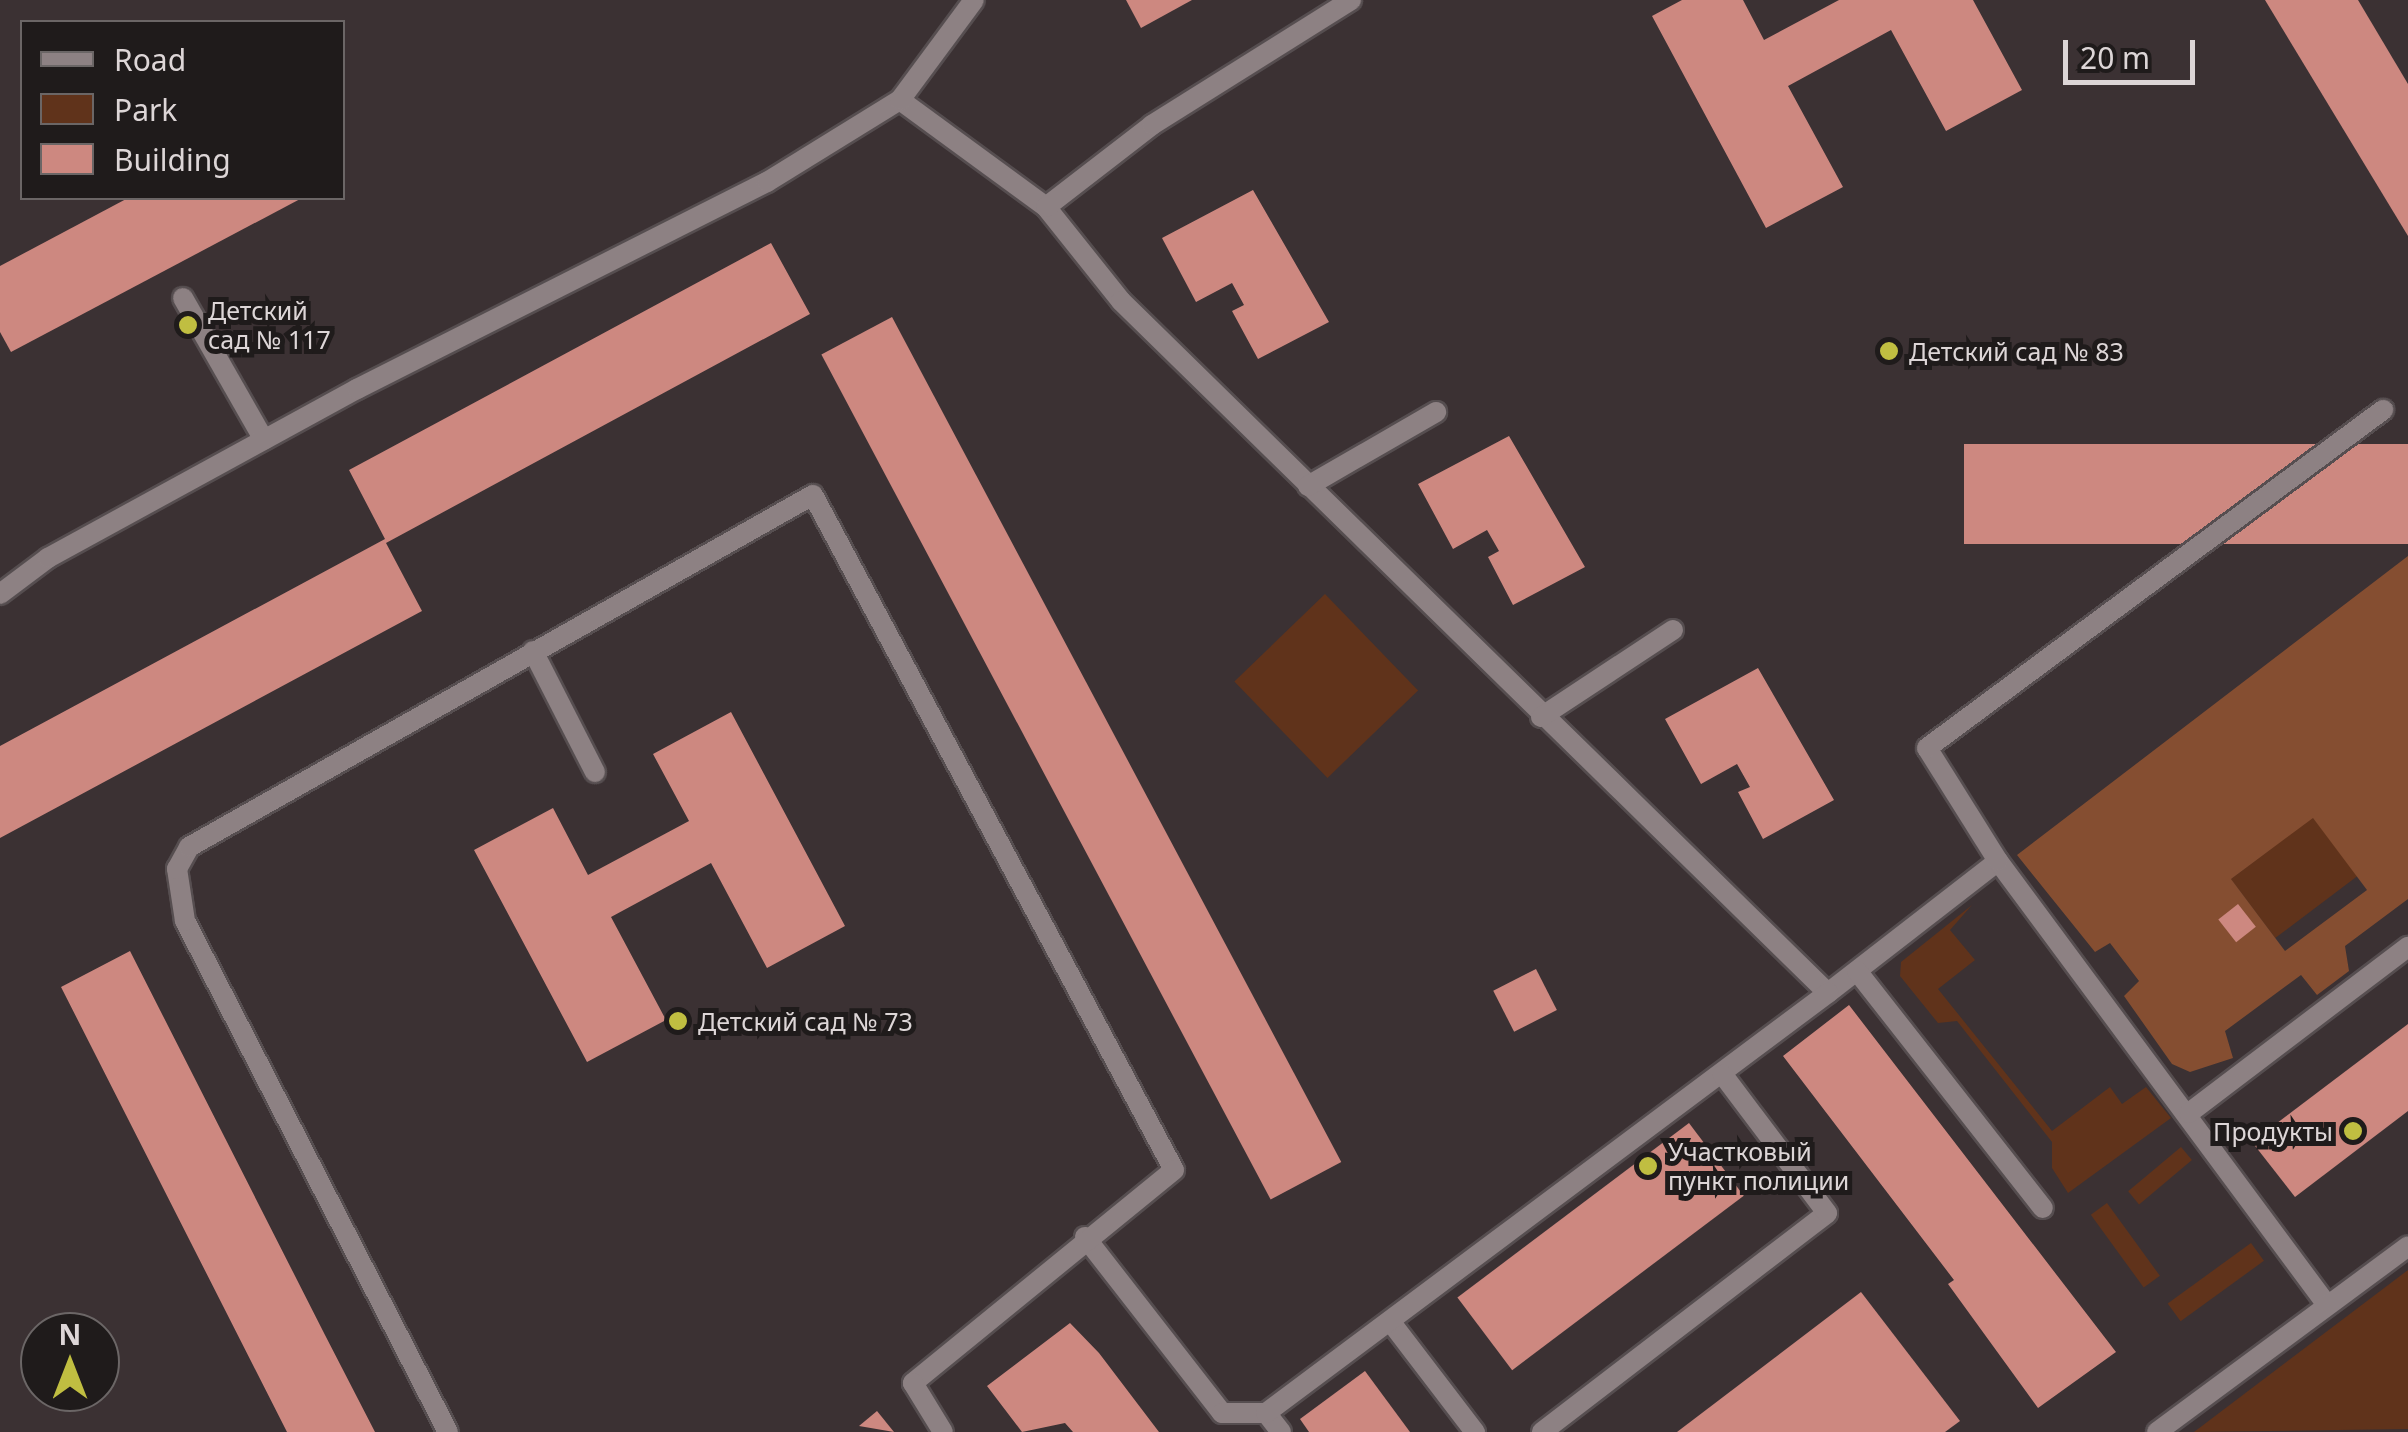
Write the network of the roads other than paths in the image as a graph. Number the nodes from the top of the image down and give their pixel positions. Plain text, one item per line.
1 (974, 0) edge
2 (1351, 0) edge
3 (900, 100) junction
4 (1046, 206) junction
5 (183, 298) dead end
6 (2382, 410) dead end
7 (1436, 412) dead end
8 (264, 440) junction
9 (1308, 486) junction
10 (0, 594) edge
11 (1673, 630) dead end
12 (533, 651) junction
13 (1541, 717) junction
14 (596, 772) dead end
15 (1998, 860) junction
16 (2408, 947) edge
17 (1856, 970) junction
18 (1828, 993) junction
19 (1723, 1075) junction
20 (2190, 1113) junction
21 (2043, 1208) dead end
22 (1085, 1237) junction
23 (2408, 1246) edge
24 (2326, 1305) junction
25 (1390, 1321) junction
26 (1266, 1414) junction
27 (1224, 1422) edge
28 (448, 1432) edge
29 (942, 1432) edge
30 (1281, 1432) edge
31 (1475, 1432) edge
32 (1542, 1432) edge
33 (2157, 1432) edge

1 - 3 street
2 - 4 street
3 - 4 street
3 - 8 street
4 - 9 street
5 - 8 street
6 - 15 street
7 - 9 street
8 - 10 street
9 - 13 street
11 - 13 street
12 - 14 street
12 - 22 street
12 - 28 street
13 - 18 street
15 - 17 street
15 - 20 street
16 - 20 street
17 - 18 street
17 - 21 street
18 - 19 street
19 - 25 street
19 - 32 street
20 - 24 street
22 - 27 street
22 - 29 street
23 - 24 street
24 - 33 street
25 - 26 street
25 - 31 street
26 - 27 street
26 - 30 street

